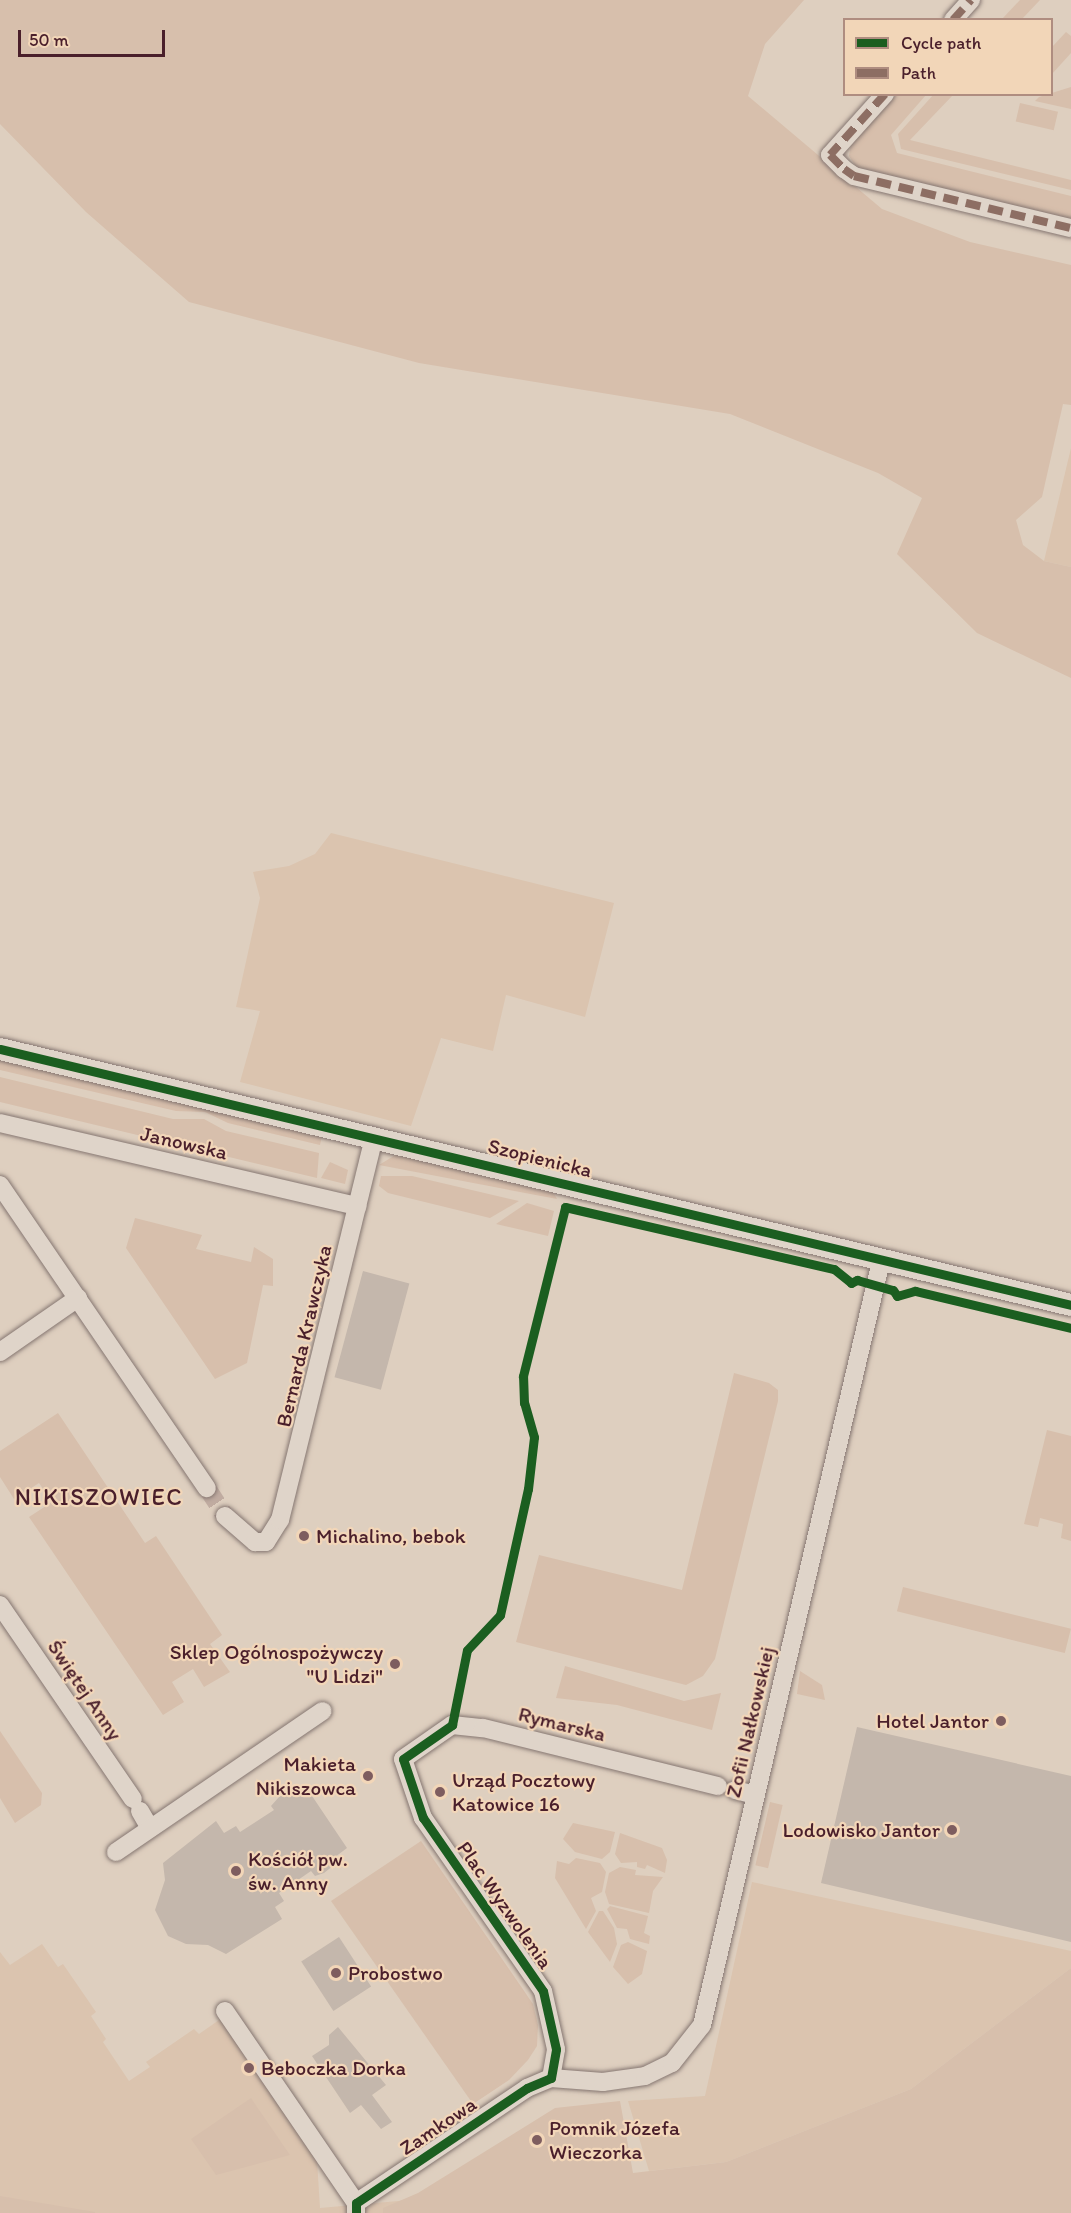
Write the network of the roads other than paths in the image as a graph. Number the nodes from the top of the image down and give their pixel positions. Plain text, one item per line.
1 (971, 0) edge
2 (955, 18) edge
3 (883, 96) edge
4 (1071, 228) edge
5 (0, 1049) edge
6 (0, 1123) edge
7 (374, 1137) junction
8 (0, 1185) edge
9 (358, 1206) junction
10 (881, 1261) junction
11 (78, 1298) junction
12 (1071, 1305) edge
13 (0, 1352) edge
14 (207, 1488) tunnel mouth
15 (225, 1516) tunnel mouth
16 (0, 1605) edge
17 (323, 1711) dead end
18 (403, 1759) joint
19 (755, 1795) junction
20 (150, 1828) junction
21 (116, 1851) dead end
22 (225, 2011) dead end
23 (551, 2078) junction
24 (356, 2208) edge

1 - 2 street
3 - 4 street
5 - 7 street, Szopienicka
6 - 9 street, Janowska
7 - 9 street, Bernarda Krawczyka
7 - 10 street, Szopienicka
8 - 11 street
9 - 15 street, Bernarda Krawczyka
10 - 12 street, Szopienicka
10 - 19 street, Zofii Nałkowskiej
11 - 13 street
11 - 14 street
16 - 20 street, Świętej Anny
17 - 20 street
18 - 19 street, Rymarska
18 - 23 street, Plac Wyzwolenia
19 - 23 street, Zofii Nałkowskiej
20 - 21 street
22 - 24 street
23 - 24 street, Zamkowa

